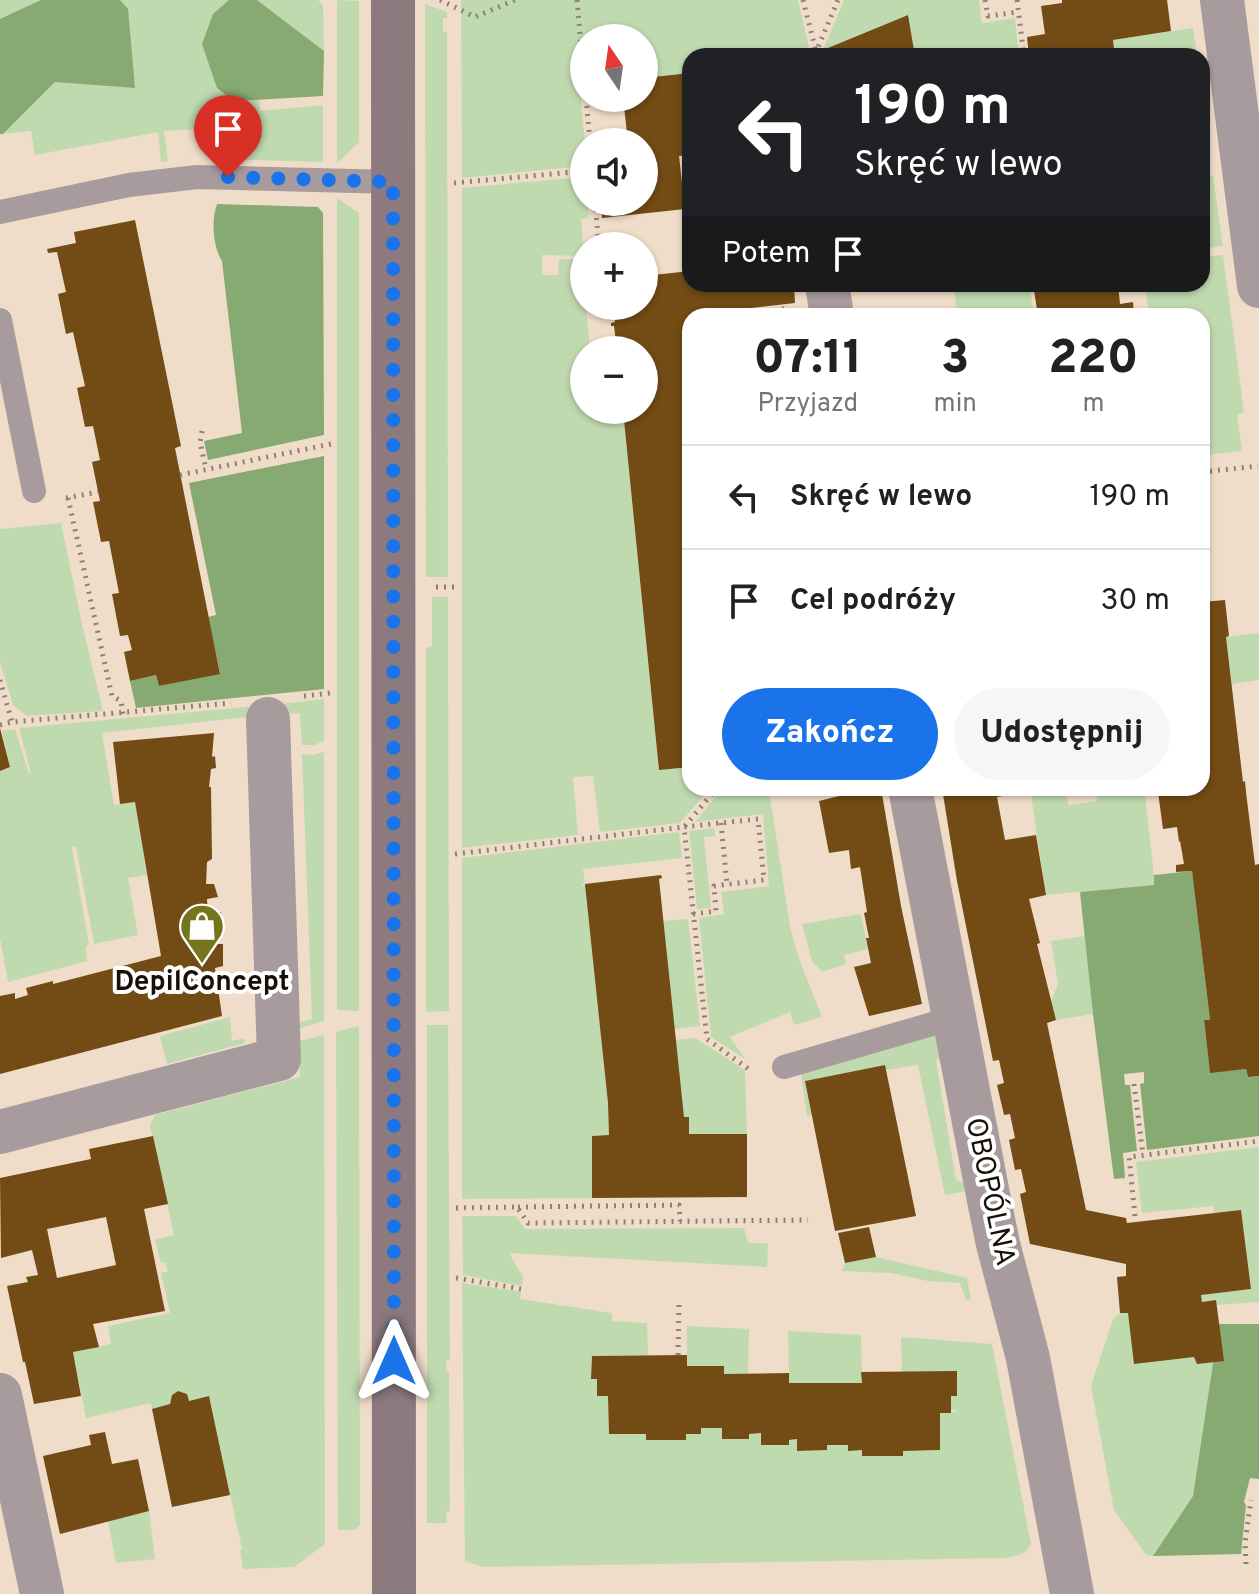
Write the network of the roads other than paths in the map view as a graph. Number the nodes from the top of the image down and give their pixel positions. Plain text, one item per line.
1 (393, 0) edge
2 (1222, 0) edge
3 (393, 182) junction
4 (0, 212) edge
5 (1259, 286) edge
6 (0, 320) edge
7 (34, 491) dead end
8 (270, 706) road end
9 (911, 796) edge
10 (953, 1018) junction
11 (784, 1067) dead end
12 (0, 1132) edge
13 (0, 1395) edge
14 (42, 1594) edge
15 (394, 1594) edge
16 (1072, 1594) edge

1 - 3 street
2 - 5 street
3 - 4 lane
3 - 15 street
6 - 7 lane
8 - 12 street
9 - 10 street, OBOPÓLNA
10 - 11 lane
10 - 16 street, OBOPÓLNA
13 - 14 street

